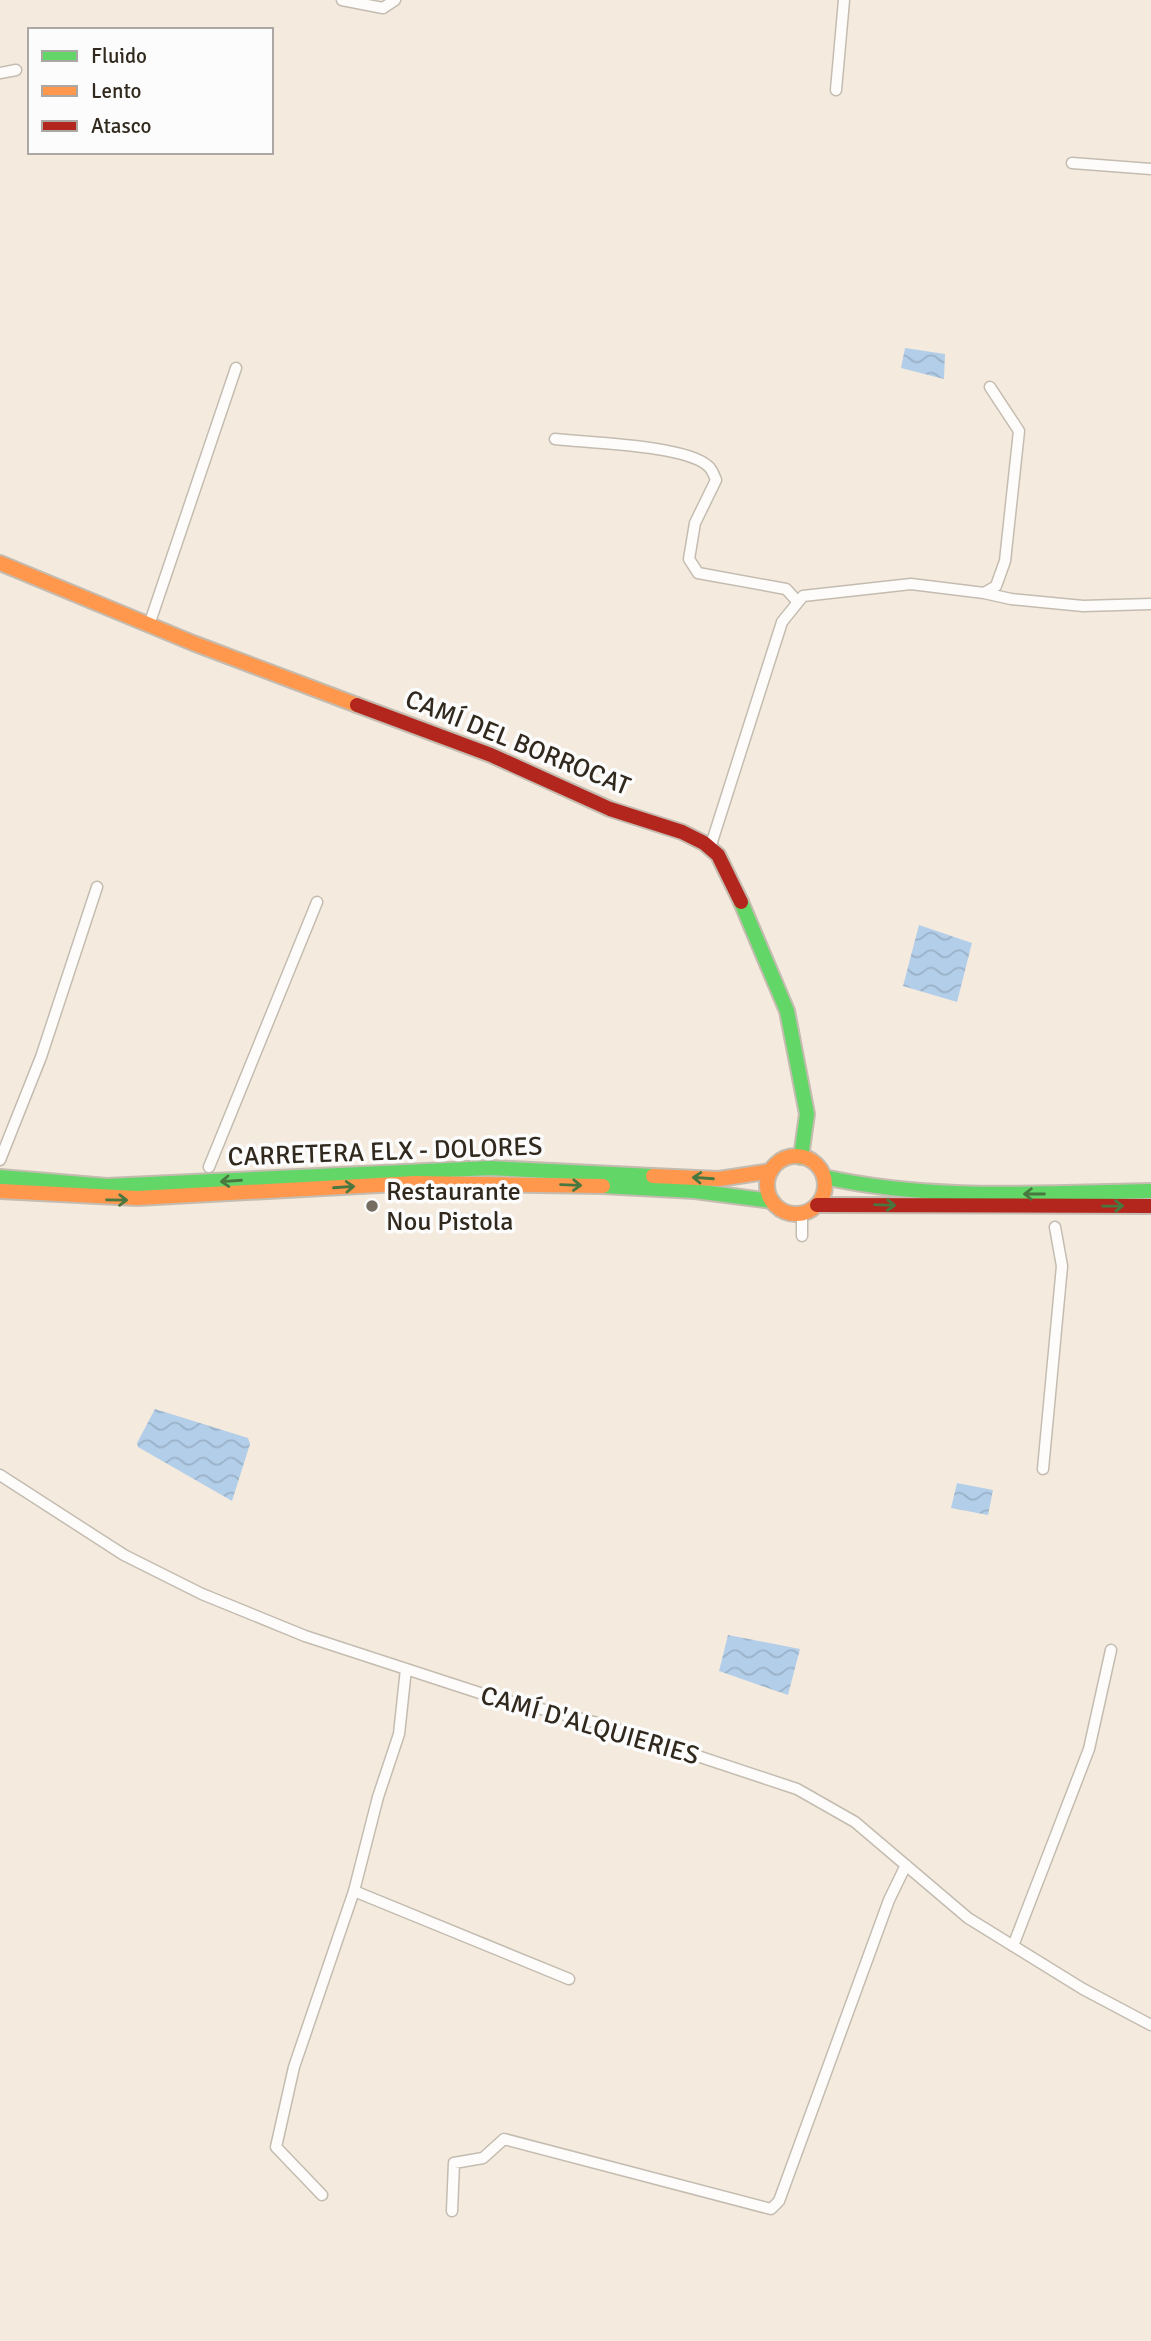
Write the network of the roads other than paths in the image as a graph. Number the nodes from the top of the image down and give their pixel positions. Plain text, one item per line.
1 (342, 0) edge
2 (396, 0) edge
3 (844, 0) edge
4 (16, 70) dead end
5 (0, 73) edge
6 (836, 90) dead end
7 (1072, 163) dead end
8 (1151, 169) edge
9 (236, 368) dead end
10 (990, 387) dead end
11 (555, 439) dead end
12 (0, 563) edge
13 (984, 593) junction
14 (798, 602) junction
15 (1151, 604) edge
16 (149, 625) junction
17 (710, 848) junction
18 (97, 887) dead end
19 (317, 902) dead end
20 (801, 1157) junction
21 (0, 1160) edge
22 (209, 1167) dead end
23 (771, 1171) junction
24 (0, 1177) edge
25 (824, 1177) junction
26 (0, 1191) edge
27 (1151, 1191) edge
28 (772, 1201) junction
29 (817, 1205) junction
30 (1151, 1206) edge
31 (802, 1214) junction
32 (1055, 1227) dead end
33 (802, 1236) dead end
34 (1043, 1469) dead end
35 (0, 1475) edge
36 (1111, 1650) dead end
37 (406, 1669) junction
38 (906, 1865) junction
39 (355, 1891) junction
40 (1013, 1946) junction
41 (569, 1979) dead end
42 (1151, 2025) edge
43 (321, 2194) dead end
44 (452, 2211) dead end

1 - 2 street
3 - 6 street
4 - 5 street
7 - 8 street
9 - 16 street
10 - 13 street
11 - 14 street
12 - 16 main road, CAMÍ DEL BORROCAT
13 - 14 street
13 - 15 street
14 - 17 street
16 - 17 main road, CAMÍ DEL BORROCAT
17 - 20 main road, CAMÍ DEL BORROCAT
18 - 21 street
19 - 22 street
20 - 23 main road
20 - 25 main road
23 -> 24 main road, CARRETERA ELX - DOLORES
23 - 28 main road
27 -> 25 main road
25 - 29 main road
26 -> 28 main road, CARRETERA ELX - DOLORES
28 - 31 main road
29 -> 30 main road
29 - 31 main road
31 - 33 street
32 - 34 street
35 - 37 street, CAMÍ D'ALQUIERIES
36 - 40 street
37 - 38 street, CAMÍ D'ALQUIERIES
37 - 39 street
38 - 40 street, CAMÍ D'ALQUIERIES
38 - 44 street
39 - 41 street
39 - 43 street
40 - 42 street, CAMÍ D'ALQUIERIES

